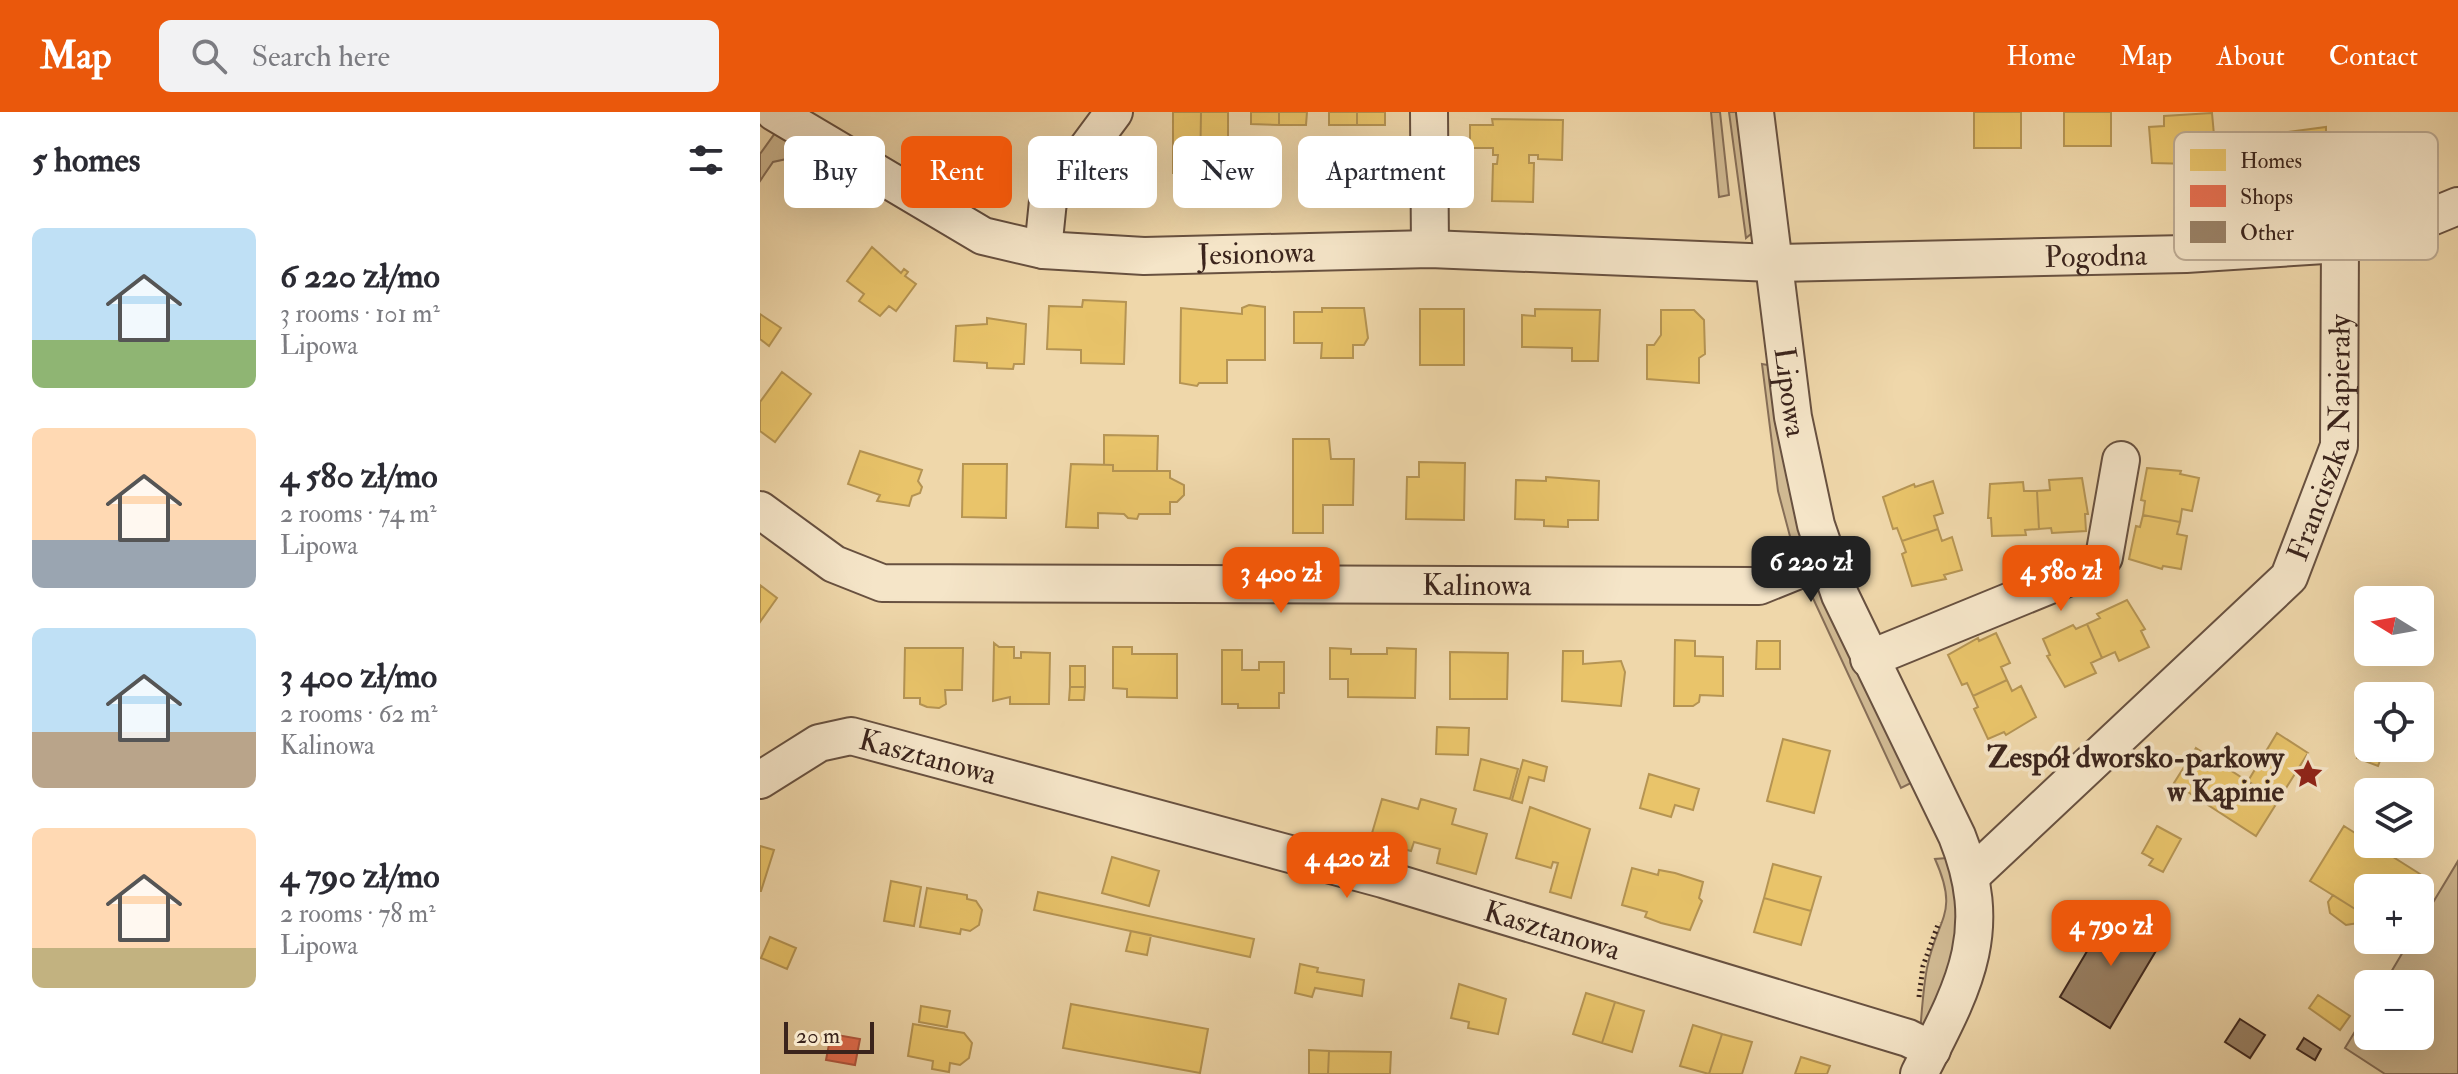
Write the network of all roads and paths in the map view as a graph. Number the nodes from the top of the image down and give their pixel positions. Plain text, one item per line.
1 (774, 112) edge
2 (1114, 112) edge
3 (1429, 112) edge
4 (1755, 112) edge
5 (2458, 206) edge
6 (2438, 214) edge
7 (1430, 249) junction
8 (1043, 250) junction
9 (2174, 254) edge
10 (2340, 260) edge
11 (1773, 263) junction
12 (2121, 460) dead end
13 (760, 510) edge
14 (1826, 559) junction
15 (1869, 659) junction
16 (760, 780) edge
17 (1971, 876) junction
18 (1926, 1062) edge

1 - 8 street, Jesionowa
2 - 8 street
3 - 7 street
4 - 11 street, Lipowa
5 - 6 street, Pogodna
7 - 8 street, Jesionowa
7 - 11 street, Jesionowa
9 - 11 street, Pogodna
10 - 17 street, Franciszka Napierały
11 - 14 street, Lipowa
12 - 15 street
13 - 14 street, Kalinowa
14 - 15 street, Lipowa
15 - 17 street, Lipowa
16 - 18 street, Kasztanowa
17 - 18 street, Lipowa

